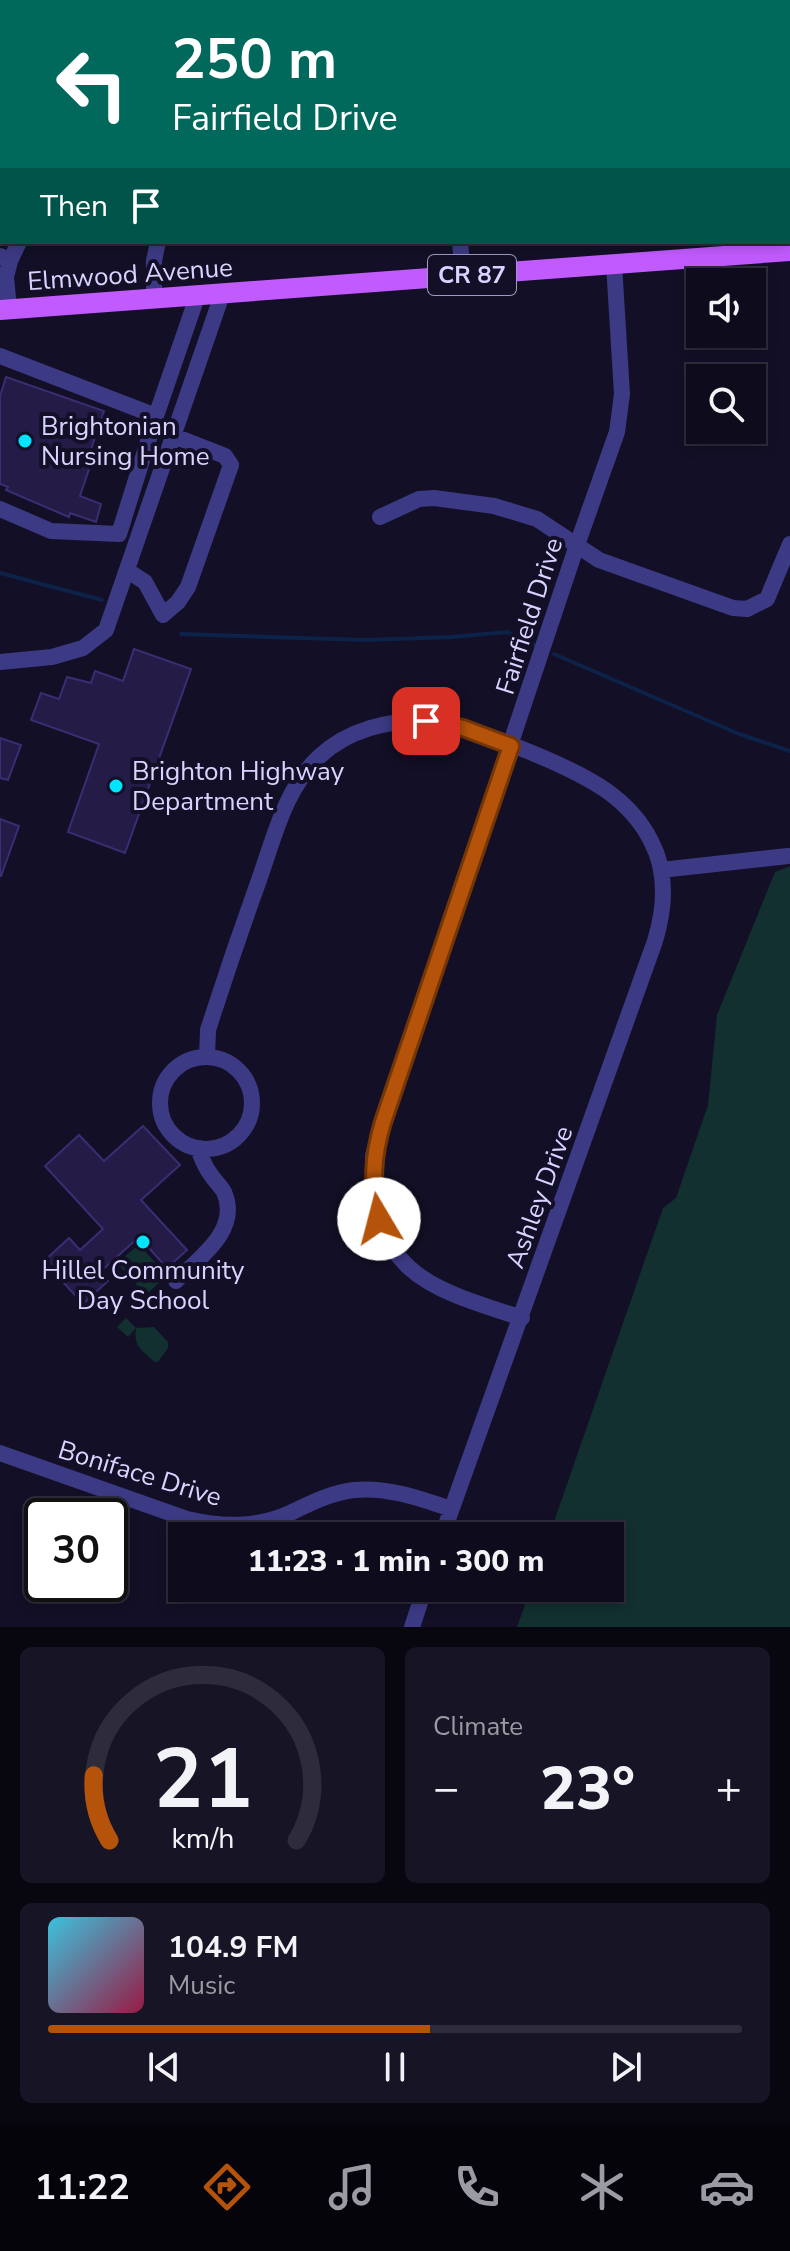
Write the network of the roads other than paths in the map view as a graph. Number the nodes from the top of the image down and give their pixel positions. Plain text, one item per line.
1 (158, 244) edge
2 (460, 244) edge
3 (790, 251) edge
4 (5, 258) edge
5 (614, 264) junction
6 (463, 276) junction
7 (223, 292) junction
8 (198, 294) junction
9 (154, 297) junction
10 (5, 309) edge
11 (0, 356) edge
12 (156, 416) junction
13 (174, 436) junction
14 (0, 509) edge
15 (380, 517) dead end
16 (790, 544) edge
17 (577, 545) junction
18 (128, 571) junction
19 (0, 662) edge
20 (511, 746) junction
21 (788, 856) dead end
22 (661, 870) junction
23 (207, 1057) junction
24 (198, 1149) junction
25 (176, 1281) dead end
26 (522, 1318) junction
27 (0, 1453) edge
28 (451, 1509) junction
29 (447, 1522) edge
30 (420, 1602) edge
31 (412, 1627) edge

1 - 9 street
2 - 6 street
3 - 5 main road, Elmwood Avenue / CR 87
4 - 10 street
5 - 6 main road, Elmwood Avenue / CR 87
5 - 17 street, Fairfield Drive
6 - 7 main road, Elmwood Avenue / CR 87
7 - 8 main road, Elmwood Avenue / CR 87
7 - 13 street
8 - 9 main road, Elmwood Avenue / CR 87
8 - 12 street
9 - 10 main road, Elmwood Avenue / CR 87
11 - 12 street
12 - 14 street
13 - 18 street
13 - 18 street
15 - 17 street
16 - 17 street
17 - 20 street, Fairfield Drive
18 - 19 street
20 - 22 street, Ashley Drive
20 - 23 street
20 - 26 street, Fairfield Drive
21 - 22 street
22 - 26 street, Ashley Drive
23 - 24 street
23 - 24 street
24 - 25 street
26 - 28 street, Ashley Drive
27 - 28 street, Boniface Drive
28 - 29 street, Ashley Drive
30 - 31 street

